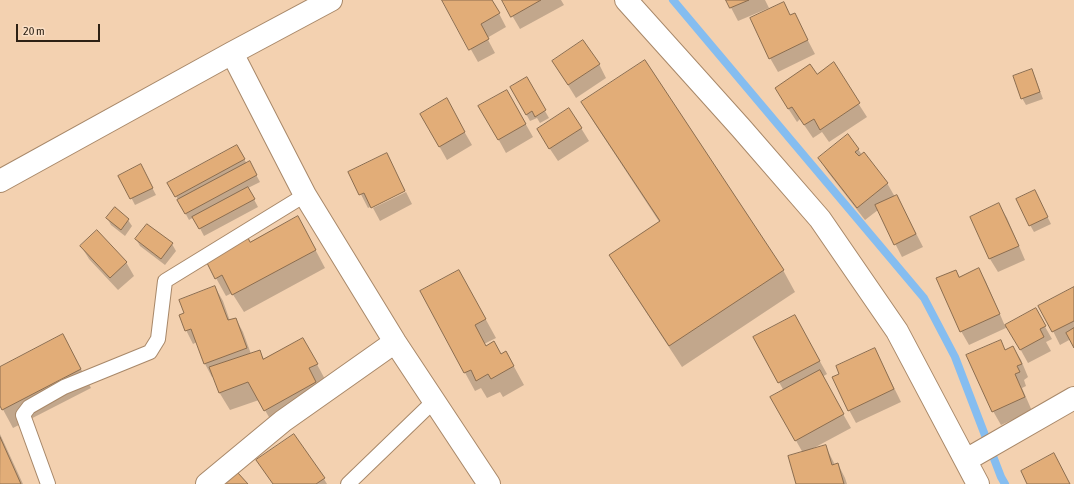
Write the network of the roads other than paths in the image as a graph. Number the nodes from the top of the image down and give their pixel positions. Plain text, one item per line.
1 (331, 0) edge
2 (626, 0) edge
3 (232, 53) junction
4 (0, 181) edge
5 (305, 195) junction
6 (395, 342) junction
7 (1074, 398) edge
8 (434, 401) junction
9 (966, 460) junction
10 (48, 484) edge
11 (207, 484) edge
12 (348, 484) edge
13 (489, 484) edge
14 (978, 484) edge

1 - 3 street
2 - 9 street
3 - 4 street
3 - 5 street
5 - 6 street
5 - 10 lane
6 - 8 street
6 - 11 street
7 - 9 street
8 - 12 lane
8 - 13 street
9 - 14 street

